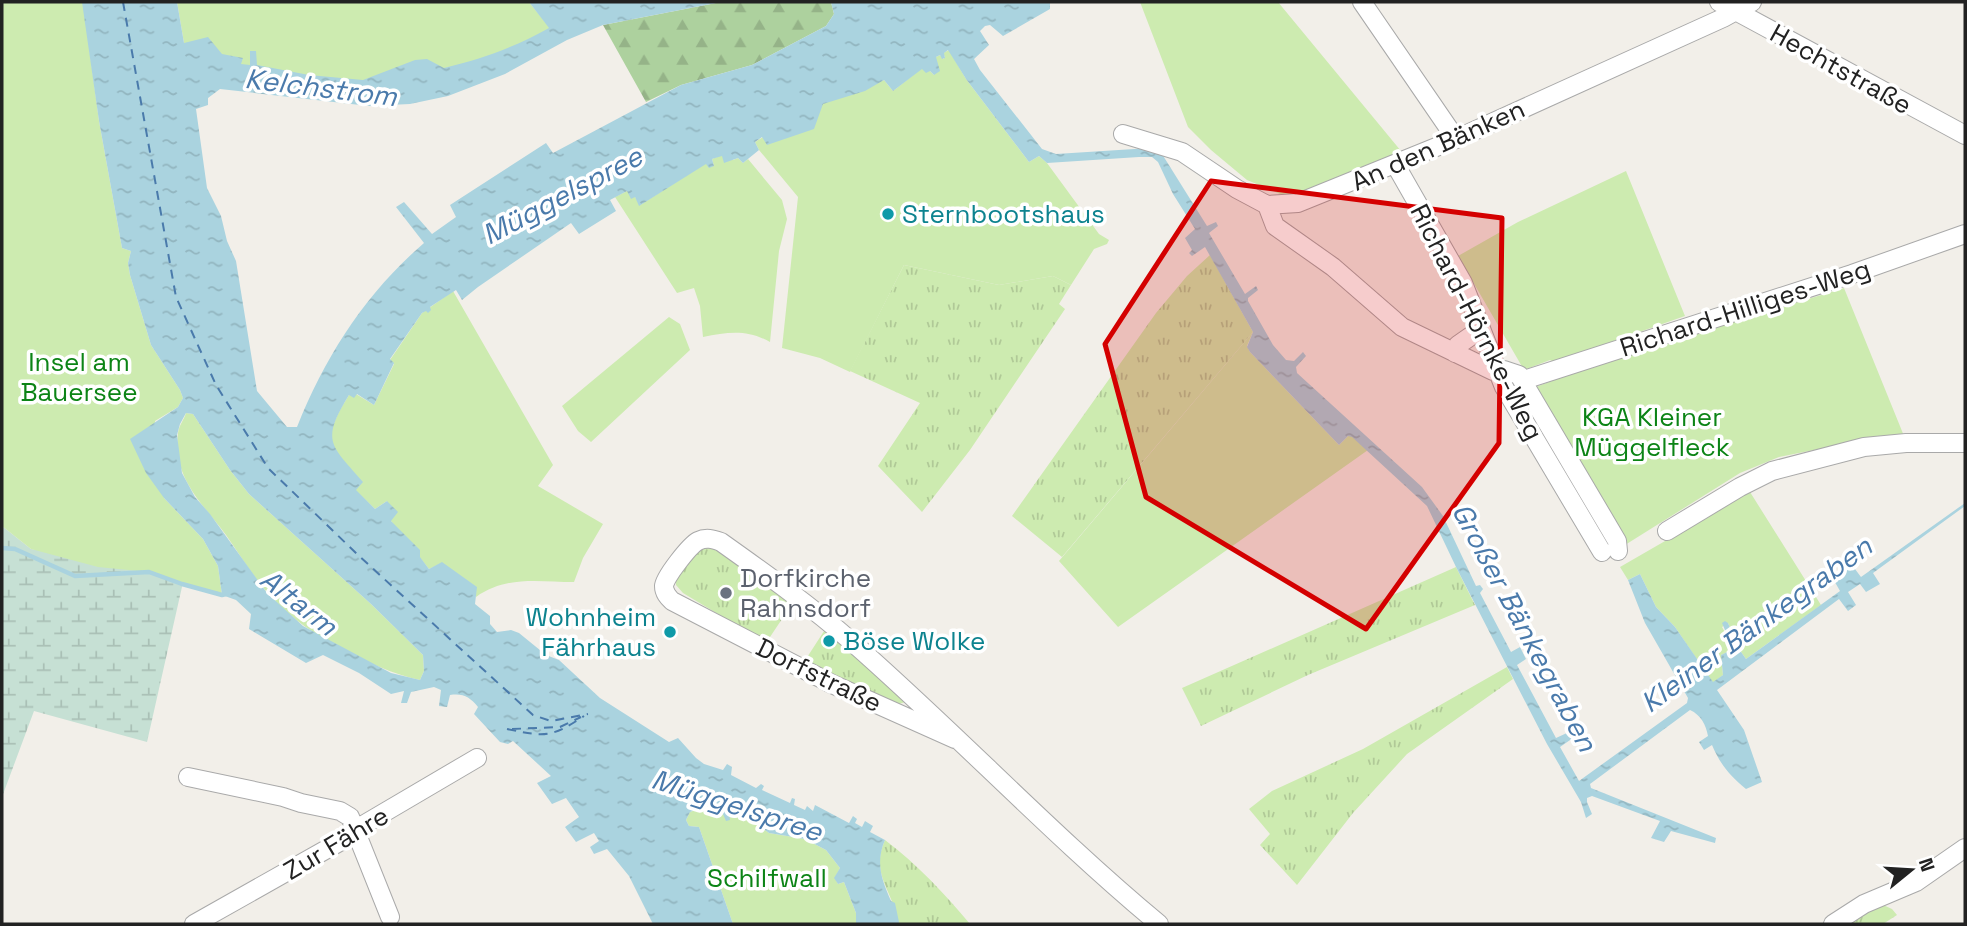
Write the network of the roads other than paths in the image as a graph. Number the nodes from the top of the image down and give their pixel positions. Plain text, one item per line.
1 (1362, 2) edge
2 (1718, 2) edge
3 (1752, 2) edge
4 (1736, 12) junction
5 (1123, 134) dead end
6 (1965, 135) edge
7 (1455, 139) junction
8 (1395, 164) junction
9 (1268, 205) junction
10 (1965, 234) edge
11 (1480, 329) junction
12 (1455, 353) junction
13 (1497, 371) junction
14 (1524, 380) junction
15 (1965, 443) edge
16 (1667, 531) dead end
17 (955, 740) junction
18 (477, 758) dead end
19 (188, 777) dead end
20 (356, 831) junction
21 (1965, 848) edge
22 (390, 917) dead end
23 (194, 924) edge
24 (1159, 924) edge
25 (1833, 924) edge

1 - 7 street
2 - 4 street, Hechtstraße
3 - 4 street, An den Bänken
4 - 6 street, Hechtstraße
4 - 7 street, An den Bänken
5 - 9 street
7 - 8 street, An den Bänken
8 - 9 street, An den Bänken
8 - 11 street, Richard-Hörnke-Weg
9 - 12 street
10 - 14 street, Richard-Hilliges-Weg
11 - 12 street
11 - 13 street, Richard-Hörnke-Weg
12 - 13 street
13 - 14 street
13 - 14 street, Richard-Hörnke-Weg
15 - 16 street
17 - 17 street, Dorfstraße
17 - 24 street, Dorfstraße
18 - 20 street, Zur Fähre
19 - 20 street
20 - 22 street
20 - 23 street, Zur Fähre
21 - 25 street

